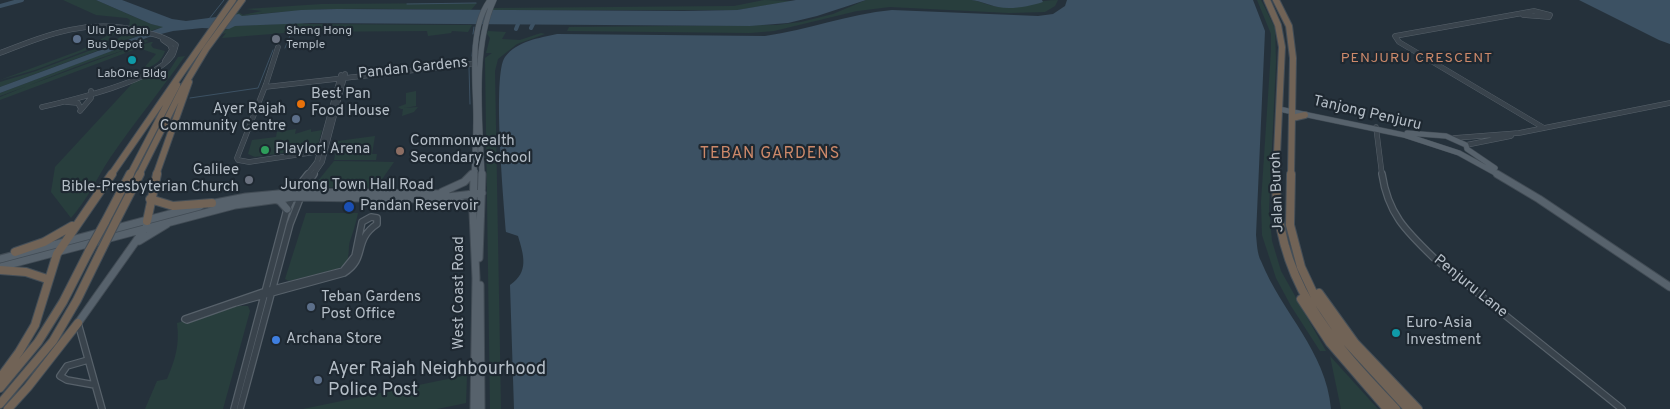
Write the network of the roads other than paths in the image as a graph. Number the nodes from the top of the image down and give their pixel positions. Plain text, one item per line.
1 (233, 0) edge
2 (242, 0) edge
3 (490, 0) edge
4 (494, 0) edge
5 (1268, 0) edge
6 (1276, 0) edge
7 (486, 9) junction
8 (1519, 14) junction
9 (278, 47) dead end
10 (0, 54) edge
11 (478, 61) junction
12 (186, 65) junction
13 (342, 77) junction
14 (131, 80) junction
15 (188, 80) junction
16 (266, 86) junction
17 (84, 93) junction
18 (91, 94) junction
19 (58, 102) junction
20 (1670, 103) edge
21 (80, 107) junction
22 (1279, 109) junction
23 (1292, 112) junction
24 (1305, 115) joint
25 (1376, 128) junction
26 (1544, 128) junction
27 (1519, 133) junction
28 (1451, 137) junction
29 (1467, 147) junction
30 (1450, 150) junction
31 (323, 151) junction
32 (474, 171) junction
33 (478, 191) junction
34 (298, 194) junction
35 (431, 195) junction
36 (1532, 195) junction
37 (150, 199) junction
38 (274, 199) junction
39 (438, 199) junction
40 (212, 203) junction
41 (287, 209) junction
42 (473, 212) junction
43 (185, 217) junction
44 (77, 222) junction
45 (146, 224) junction
46 (65, 242) junction
47 (134, 244) junction
48 (15, 252) junction
49 (58, 252) junction
50 (1285, 253) junction
51 (1297, 253) junction
52 (0, 258) edge
53 (0, 268) edge
54 (47, 279) junction
55 (1670, 287) edge
56 (269, 292) junction
57 (78, 323) junction
58 (1337, 337) junction
59 (88, 360) junction
60 (0, 378) edge
61 (95, 385) junction
62 (0, 388) edge
63 (0, 404) edge
64 (8, 409) edge
65 (102, 409) edge
66 (234, 409) edge
67 (240, 409) edge
68 (474, 409) edge
69 (481, 409) edge
70 (1387, 409) edge
71 (1396, 409) edge
72 (1408, 409) edge
73 (1418, 409) edge
74 (1622, 409) edge

1 - 12 highway
2 - 15 highway
3 - 7 main road, West Coast Road
4 - 7 main road, West Coast Road
5 - 22 highway, Jalan Buroh
6 - 23 highway, Jalan Buroh
7 - 11 main road, West Coast Road
8 - 8 street
8 - 26 street
9 - 16 street
10 - 14 street
11 - 13 street, Pandan Gardens
11 - 13 street, Pandan Gardens
11 - 32 main road, West Coast Road
11 - 33 main road, West Coast Road
12 - 44 highway
12 - 62 highway, bridge
13 - 16 street, Pandan Gardens
13 - 16 street
13 - 31 street, Pandan Gardens
14 - 18 street
14 - 18 street
15 - 37 highway
15 - 63 highway, bridge
16 - 31 street
17 - 18 street
17 - 19 street
17 - 19 street
17 - 21 street
18 - 21 street
19 - 21 street
20 - 26 street, Tanjong Penjuru
22 - 23 main road, Tanjong Penjuru
22 - 50 highway, Jalan Buroh
23 - 24 highway
23 - 25 main road, Tanjong Penjuru
23 - 51 highway, Jalan Buroh
24 - 25 main road, Tanjong Penjuru
25 - 28 main road, Tanjong Penjuru
25 - 30 main road, Tanjong Penjuru
25 - 74 street, Penjuru Lane
26 - 27 street, Tanjong Penjuru
27 - 28 street, Tanjong Penjuru
27 - 29 street, Tanjong Penjuru
28 - 29 main road, Tanjong Penjuru
28 - 30 main road, Tanjong Penjuru
29 - 30 main road, Tanjong Penjuru
29 - 36 main road, Tanjong Penjuru
30 - 36 main road, Tanjong Penjuru
31 - 34 street, Pandan Gardens
32 - 33 main road, West Coast Road
32 - 35 main road
33 - 35 main road, Jurong Town Hall Road
33 - 39 main road, Jurong Town Hall Road
33 - 42 main road, West Coast Road
33 - 69 main road, West Coast Road
34 - 35 main road, Jurong Town Hall Road
34 - 38 main road, Jurong Town Hall Road
34 - 39 main road, Jurong Town Hall Road
34 - 40 main road, Jurong Town Hall Road
34 - 41 street
34 - 56 street
36 - 55 main road, Tanjong Penjuru
37 - 40 highway
37 - 45 highway
38 - 41 main road
38 - 43 main road, Jurong Town Hall Road
39 - 42 main road
40 - 45 main road, Jurong Town Hall Road
41 - 56 street
42 - 68 main road, West Coast Road
43 - 45 main road, Jurong Town Hall Road
43 - 47 main road
44 - 46 highway
44 - 48 highway
45 - 46 main road, Jurong Town Hall Road
45 - 47 main road
45 - 49 main road, Jurong Town Hall Road
46 - 48 main road, Jurong Town Hall Road
46 - 49 highway
46 - 52 main road, Jurong Town Hall Road
47 - 57 main road
48 - 52 main road, Jurong Town Hall Road
49 - 53 main road, Jurong Town Hall Road
49 - 54 highway
50 - 58 highway, Jalan Buroh
50 - 70 highway
51 - 58 highway, Jalan Buroh
51 - 73 highway
53 - 54 highway
54 - 60 highway
56 - 56 street
56 - 56 street
56 - 66 street
56 - 67 street
57 - 59 street
57 - 64 highway
58 - 71 highway, Jalan Buroh
58 - 72 highway, Jalan Buroh
59 - 61 street
59 - 61 street
61 - 65 street

